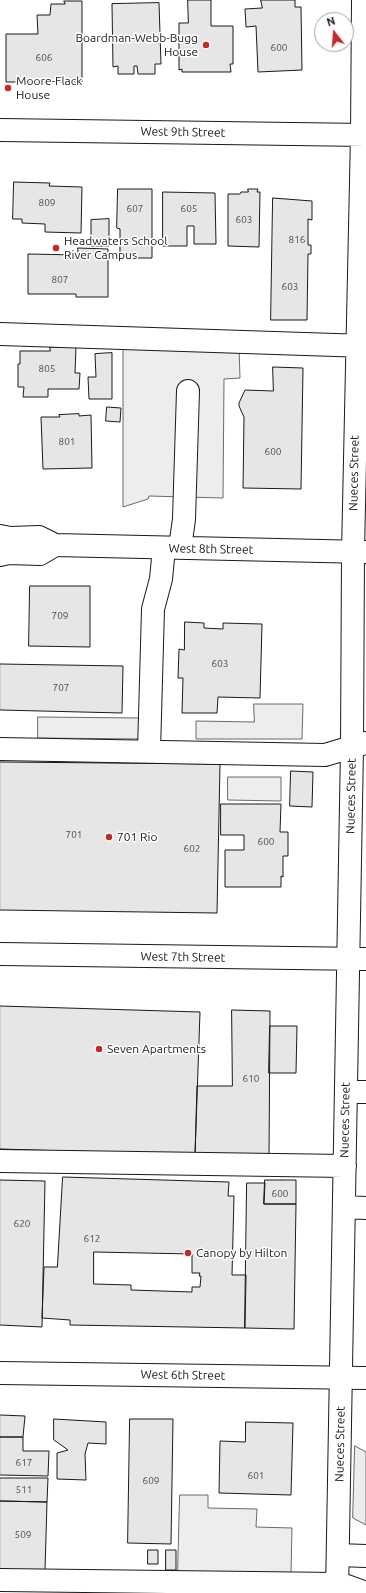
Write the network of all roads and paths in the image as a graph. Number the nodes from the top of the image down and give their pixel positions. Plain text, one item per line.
1 (363, 0) edge
2 (0, 130) edge
3 (364, 135) edge
4 (0, 334) edge
5 (361, 346) edge
6 (188, 391) dead end
7 (0, 536) edge
8 (55, 545) junction
9 (172, 548) junction
10 (359, 552) edge
11 (0, 555) edge
12 (359, 745) edge
13 (0, 749) edge
14 (149, 751) junction
15 (0, 954) edge
16 (357, 959) edge
17 (356, 1092) edge
18 (0, 1161) edge
19 (345, 1166) junction
20 (344, 1206) junction
21 (366, 1208) edge
22 (0, 1373) edge
23 (341, 1378) junction
24 (366, 1378) edge
25 (338, 1555) junction
26 (366, 1556) edge
27 (0, 1580) edge
28 (337, 1589) edge
29 (366, 1593) edge

1 - 3 street, Nueces Street
2 - 3 street, West 9th Street
3 - 5 street, Nueces Street
4 - 5 street
5 - 10 street, Nueces Street
6 - 9 street
7 - 8 street, West 8th Street
8 - 9 street, West 8th Street
8 - 11 street, West 8th Street
9 - 10 street, West 8th Street
9 - 14 street
10 - 12 street, Nueces Street
12 - 14 street
12 - 16 street, Nueces Street
13 - 14 street
15 - 16 street, West 7th Street
16 - 17 street, Nueces Street
17 - 19 street, Nueces Street
18 - 19 street
19 - 20 street, Nueces Street
20 - 21 street
20 - 23 street, Nueces Street
22 - 23 street, West 6th Street
23 - 24 street, West 6th Street
23 - 25 street, Nueces Street
25 - 26 street
25 - 28 street, Nueces Street
27 - 28 street
28 - 29 street

